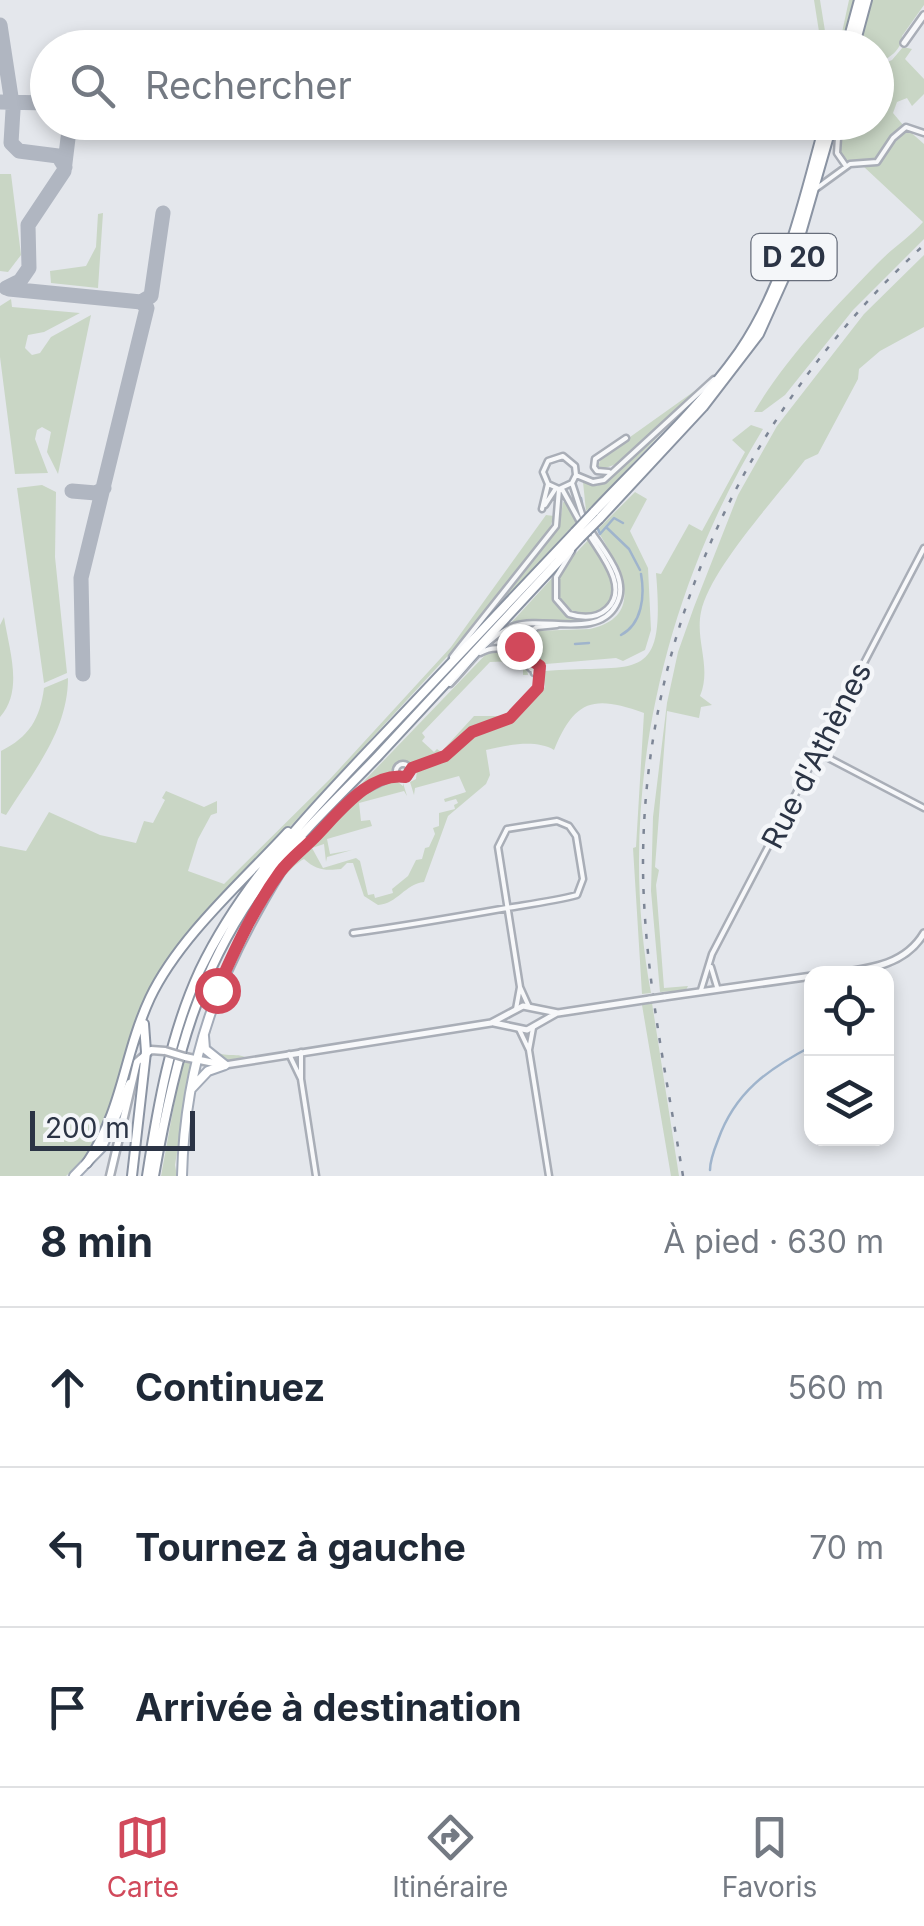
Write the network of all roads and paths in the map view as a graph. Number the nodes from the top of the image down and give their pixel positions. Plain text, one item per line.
1 (859, 0) edge
2 (867, 0) edge
3 (924, 15) edge
4 (851, 30) edge
5 (859, 30) edge
6 (904, 43) dead end
7 (924, 132) edge
8 (894, 136) edge
9 (820, 140) edge
10 (830, 140) edge
11 (837, 140) edge
12 (891, 140) edge
13 (846, 166) junction
14 (814, 192) junction
15 (729, 365) junction
16 (626, 438) dead end
17 (614, 470) junction
18 (576, 475) junction
19 (572, 483) junction
20 (548, 484) junction
21 (559, 489) junction
22 (596, 516) junction
23 (577, 537) junction
24 (924, 548) edge
25 (564, 623) junction
26 (522, 642) junction
27 (508, 650) junction
28 (476, 656) junction
29 (533, 666) junction
30 (401, 723) junction
31 (817, 752) junction
32 (379, 754) junction
33 (358, 762) junction
34 (410, 769) junction
35 (398, 774) junction
36 (924, 808) edge
37 (282, 869) junction
38 (508, 908) junction
39 (353, 933) dead end
40 (924, 934) edge
41 (710, 962) junction
42 (869, 966) edge
43 (804, 977) edge
44 (718, 987) junction
45 (520, 988) junction
46 (700, 991) junction
47 (147, 1005) junction
48 (532, 1008) junction
49 (514, 1011) junction
50 (558, 1013) junction
51 (205, 1022) junction
52 (491, 1023) junction
53 (534, 1025) junction
54 (517, 1028) junction
55 (530, 1050) junction
56 (146, 1052) junction
57 (301, 1052) junction
58 (289, 1054) junction
59 (195, 1059) junction
60 (225, 1065) junction
61 (301, 1079) junction
62 (130, 1084) junction
63 (184, 1116) junction
64 (87, 1163) junction
65 (74, 1176) edge
66 (110, 1176) edge
67 (132, 1176) edge
68 (153, 1176) edge
69 (182, 1176) edge
70 (316, 1176) edge
71 (549, 1176) edge

1 - 4 main road
2 - 5 main road
3 - 6 street
7 - 8 street
9 - 15 main road, D 20
10 - 14 main road, D 20
11 - 13 street
12 - 13 street
13 - 14 street
14 - 22 main road, D 20
15 - 17 street
15 - 22 main road, D 20
16 - 17 street
17 - 18 street
18 - 19 street
18 - 20 street
19 - 21 street
19 - 21 street
20 - 21 street
20 - 21 street
21 - 30 street
22 - 23 main road, D 20, bridge
23 - 25 street
23 - 30 main road, D 20
24 - 31 street, Rue d'Athènes
25 - 26 street
25 - 28 street
26 - 27 street
26 - 29 street
27 - 28 street
27 - 29 street
28 - 30 street
29 - 34 street
30 - 32 main road, D 20
30 - 33 main road, D 20
31 - 36 street
31 - 41 street, Rue d'Athènes
32 - 37 main road
32 - 68 main road, D 20
33 - 47 main road
33 - 68 main road, D 20
34 - 35 street
34 - 35 street
35 - 37 street
37 - 51 main road
38 - 38 street
38 - 39 street
38 - 45 street
40 - 42 street
41 - 44 street
41 - 46 street, Rue d'Athènes
43 - 44 street
44 - 46 street
45 - 48 street
45 - 49 street
46 - 50 street, bridge
47 - 56 main road
47 - 64 main road
48 - 49 street
48 - 50 street
48 - 53 street
49 - 52 street
49 - 54 street
50 - 53 street
51 - 59 main road
51 - 60 main road
52 - 54 street
52 - 57 street
53 - 54 street
53 - 55 street
54 - 55 street
55 - 71 street
56 - 59 main road, bridge
56 - 62 main road
56 - 67 main road
57 - 58 street
57 - 61 street
58 - 60 street
58 - 61 street
59 - 60 main road
59 - 63 main road
60 - 63 main road
61 - 70 street
62 - 64 main road
62 - 66 main road
63 - 69 main road
64 - 65 main road

